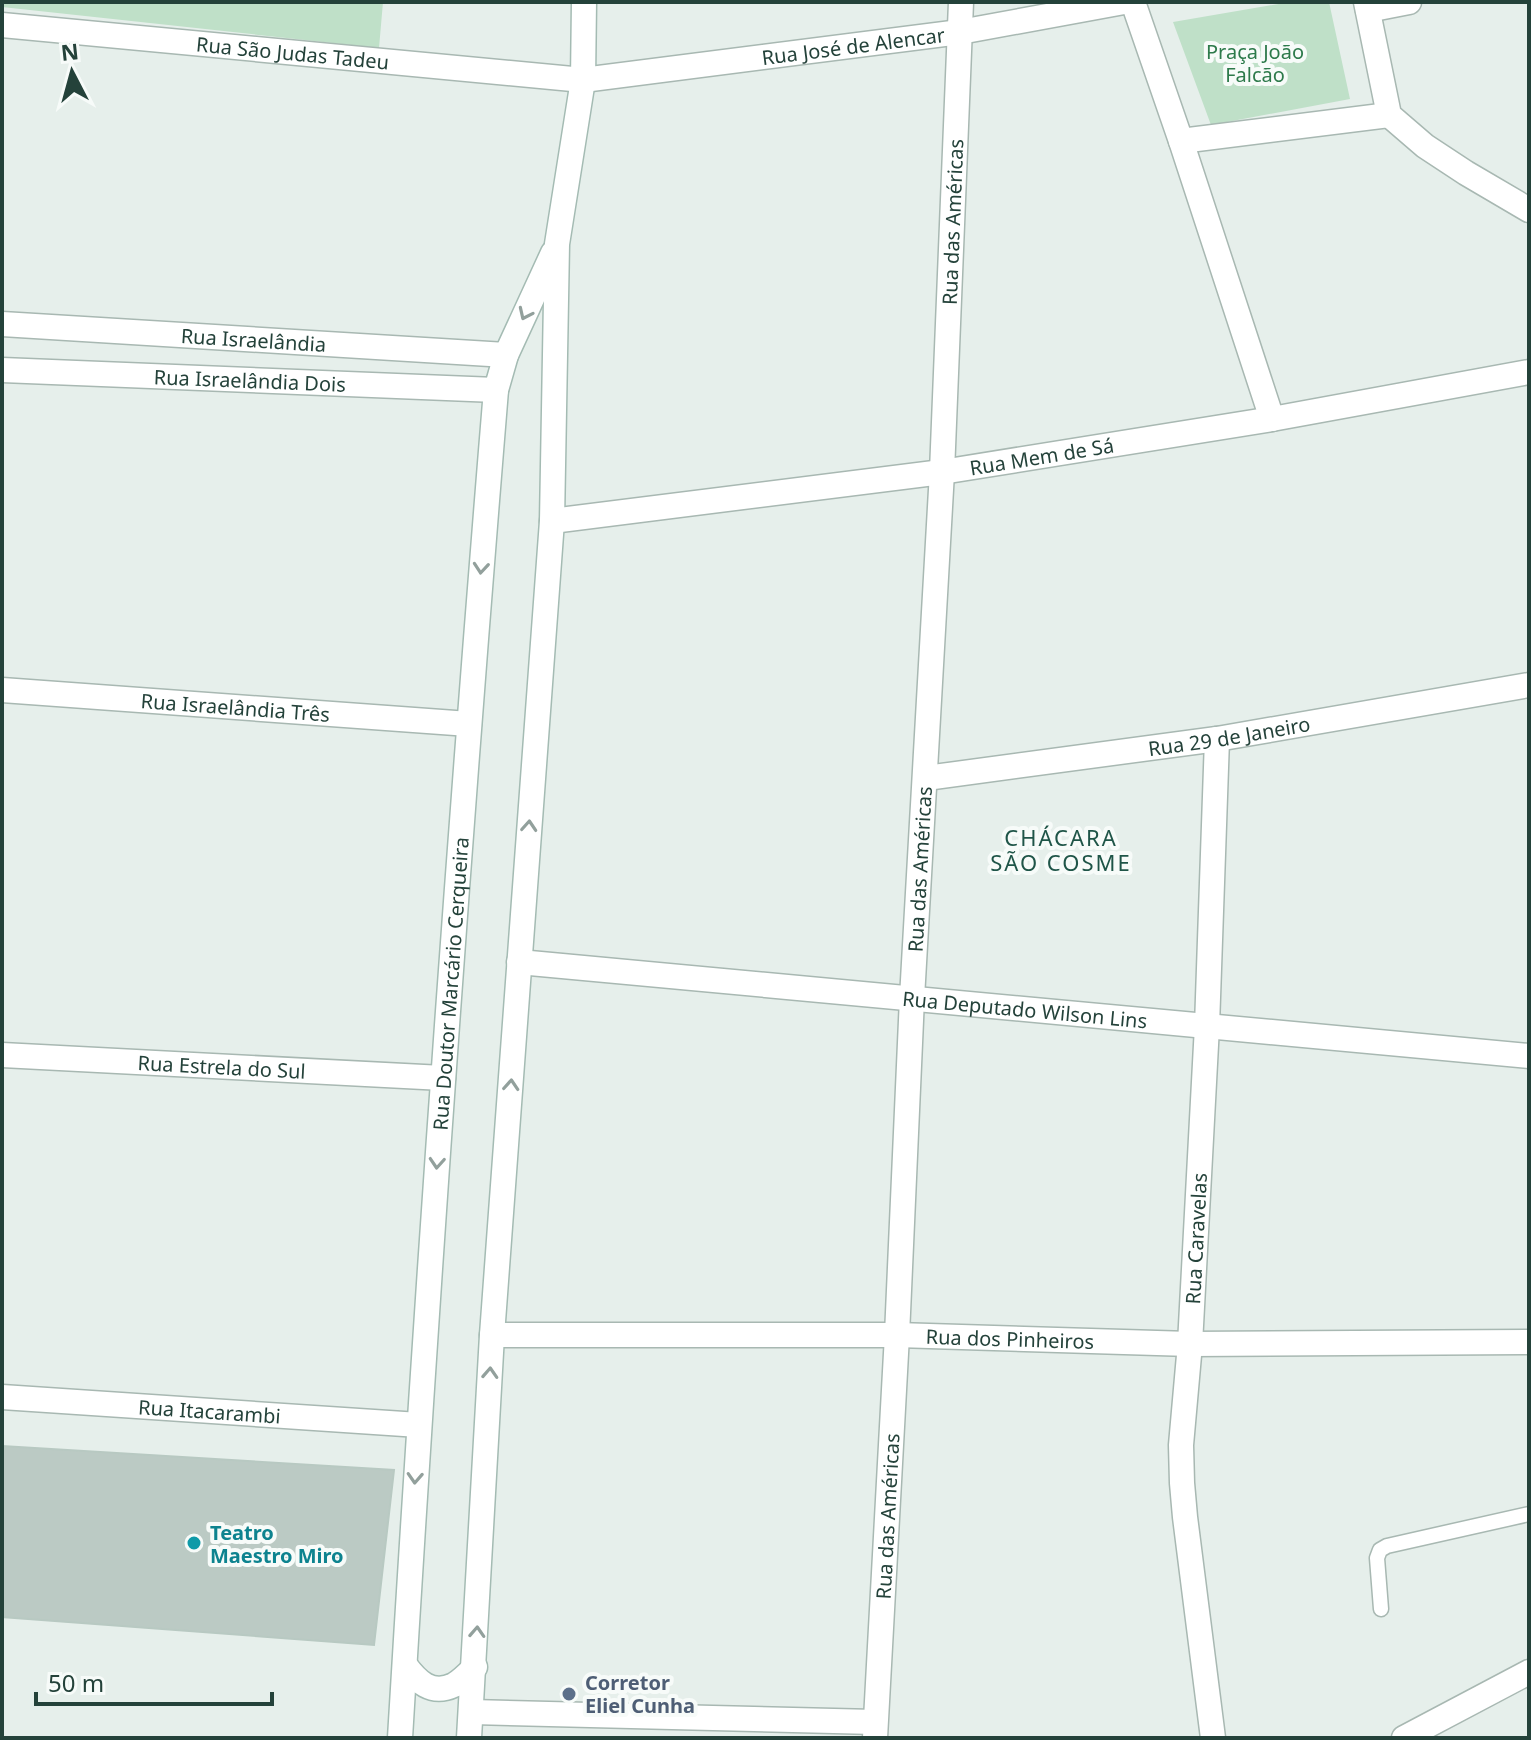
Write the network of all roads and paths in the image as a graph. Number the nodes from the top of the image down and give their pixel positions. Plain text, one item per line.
1 (584, 2) edge
2 (961, 2) edge
3 (1124, 2) edge
4 (1133, 2) edge
5 (1409, 2) edge
6 (1367, 6) edge
7 (2, 25) edge
8 (960, 32) junction
9 (583, 80) junction
10 (1389, 115) junction
11 (1181, 141) junction
12 (1529, 210) edge
13 (557, 244) junction
14 (2, 324) edge
15 (506, 355) junction
16 (2, 370) edge
17 (1529, 372) edge
18 (496, 390) junction
19 (1272, 419) junction
20 (942, 472) junction
21 (552, 521) junction
22 (1529, 685) edge
23 (2, 690) edge
24 (469, 724) junction
25 (1217, 739) junction
26 (926, 778) junction
27 (519, 962) junction
28 (912, 998) junction
29 (1207, 1026) junction
30 (2, 1055) edge
31 (1529, 1056) edge
32 (443, 1078) junction
33 (492, 1335) junction
34 (897, 1335) junction
35 (1529, 1342) edge
36 (1190, 1344) junction
37 (2, 1397) edge
38 (419, 1425) junction
39 (1529, 1514) edge
40 (1381, 1609) dead end
41 (405, 1665) junction
42 (475, 1667) junction
43 (1529, 1672) edge
44 (472, 1712) junction
45 (875, 1730) edge
46 (400, 1738) edge
47 (469, 1738) edge
48 (1213, 1738) edge
49 (1404, 1738) edge

1 - 9 street, Rua Doutor Marcário Cerqueira
2 - 8 street, Rua das Américas
3 - 8 street, Rua José de Alencar
4 - 11 street
5 - 6 street
6 - 10 street
7 - 9 street, Rua São Judas Tadeu
8 - 9 street, Rua José de Alencar
8 - 20 street, Rua das Américas
9 - 13 street, Rua Doutor Marcário Cerqueira
10 - 11 street
10 - 12 street
11 - 19 street
13 -> 15 street, Rua Doutor Marcário Cerqueira
13 - 21 street, Rua Doutor Marcário Cerqueira
14 - 15 street, Rua Israelândia
15 - 18 street, Rua Doutor Marcário Cerqueira
16 - 18 street, Rua Israelândia Dois
17 - 19 street, Rua Mem de Sá
18 -> 24 street, Rua Doutor Marcário Cerqueira
19 - 20 street, Rua Mem de Sá
20 - 21 street, Rua Mem de Sá
20 - 26 street, Rua das Américas
27 -> 21 street, Rua Doutor Marcário Cerqueira
22 - 25 street, Rua 29 de Janeiro
23 - 24 street, Rua Israelândia Três
24 - 32 street, Rua Doutor Marcário Cerqueira
25 - 26 street, Rua 29 de Janeiro
25 - 29 street, Rua Caravelas
26 - 28 street, Rua das Américas
27 - 28 street, Rua Deputado Wilson Lins
33 -> 27 street, Rua Doutor Marcário Cerqueira
28 - 29 street, Rua Deputado Wilson Lins
28 - 34 street, Rua das Américas
29 - 31 street, Rua Deputado Wilson Lins
29 - 36 street, Rua Caravelas
30 - 32 street, Rua Estrela do Sul
32 -> 38 street, Rua Doutor Marcário Cerqueira
33 - 34 street, Rua dos Pinheiros
42 -> 33 street, Rua Doutor Marcário Cerqueira
34 - 36 street, Rua dos Pinheiros
34 - 45 street, Rua das Américas
35 - 36 street, Rua dos Pinheiros
36 - 48 street, Rua Caravelas
37 - 38 street, Rua Itacarambi
38 -> 41 street, Rua Doutor Marcário Cerqueira
39 - 40 lane
41 - 42 street
41 - 46 street, Rua Doutor Marcário Cerqueira
42 - 44 street, Rua Doutor Marcário Cerqueira
43 - 49 street
44 - 45 street
44 - 47 street, Rua Doutor Marcário Cerqueira

